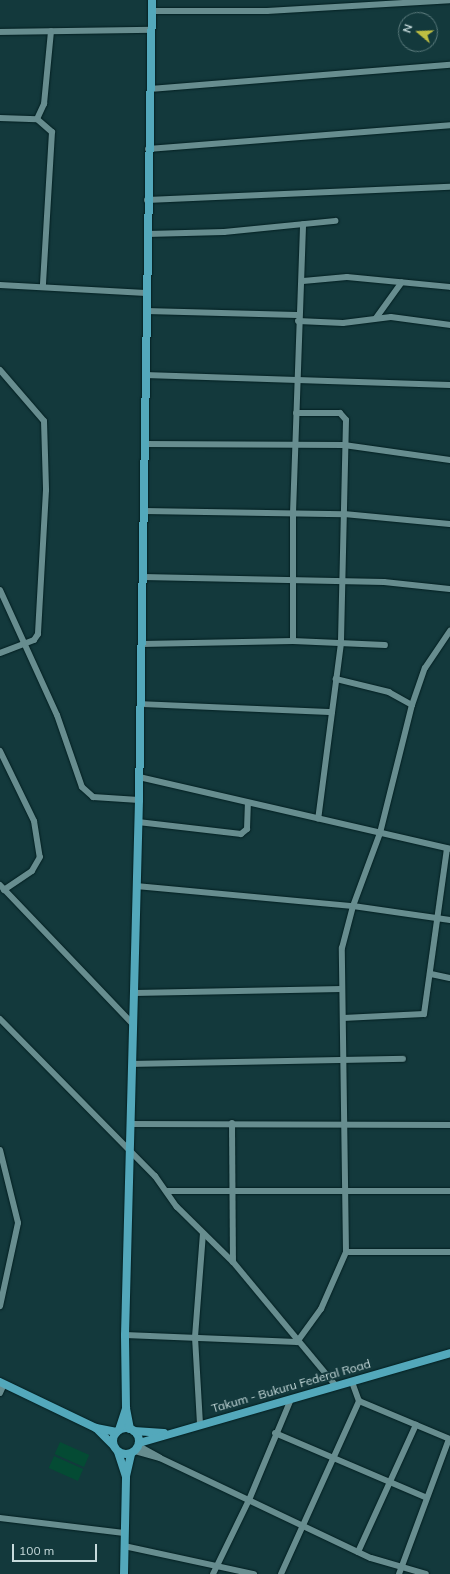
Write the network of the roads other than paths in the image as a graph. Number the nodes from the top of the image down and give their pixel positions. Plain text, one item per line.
1 (152, 0) edge
2 (410, 0) edge
3 (450, 0) edge
4 (152, 11) junction
5 (151, 30) junction
6 (50, 31) junction
7 (0, 32) edge
8 (450, 65) edge
9 (150, 89) junction
10 (0, 118) edge
11 (38, 119) junction
12 (450, 125) edge
13 (148, 149) junction
14 (450, 187) edge
15 (147, 200) junction
16 (335, 221) dead end
17 (303, 224) junction
18 (147, 234) junction
19 (303, 281) junction
20 (402, 282) junction
21 (0, 285) edge
22 (43, 285) junction
23 (450, 287) edge
24 (146, 293) junction
25 (146, 311) junction
26 (298, 318) junction
27 (376, 318) junction
28 (450, 325) edge
29 (0, 370) edge
30 (145, 375) junction
31 (296, 380) junction
32 (450, 385) edge
33 (296, 413) junction
34 (144, 444) junction
35 (295, 445) junction
36 (344, 445) junction
37 (450, 460) edge
38 (144, 511) junction
39 (292, 513) junction
40 (344, 514) junction
41 (450, 524) edge
42 (143, 577) junction
43 (293, 580) junction
44 (343, 580) junction
45 (450, 589) edge
46 (0, 590) edge
47 (450, 632) edge
48 (293, 641) junction
49 (22, 643) junction
50 (341, 643) junction
51 (142, 644) junction
52 (385, 645) dead end
53 (0, 653) edge
54 (336, 679) junction
55 (140, 704) junction
56 (412, 705) junction
57 (332, 712) junction
58 (0, 751) edge
59 (139, 777) junction
60 (139, 800) junction
61 (248, 803) junction
62 (318, 819) junction
63 (138, 822) junction
64 (380, 833) junction
65 (448, 849) edge
66 (136, 886) junction
67 (2, 888) edge
68 (353, 906) junction
69 (437, 918) junction
70 (450, 920) edge
71 (432, 974) junction
72 (450, 978) edge
73 (342, 989) junction
74 (134, 993) junction
75 (343, 1018) junction
76 (0, 1019) edge
77 (133, 1024) junction
78 (403, 1059) dead end
79 (345, 1060) junction
80 (132, 1064) junction
81 (232, 1123) junction
82 (131, 1124) junction
83 (450, 1125) edge
84 (344, 1127) junction
85 (0, 1150) edge
86 (130, 1154) junction
87 (167, 1191) junction
88 (344, 1191) junction
89 (232, 1192) junction
90 (450, 1192) edge
91 (203, 1233) junction
92 (346, 1252) junction
93 (450, 1252) edge
94 (233, 1262) junction
95 (0, 1306) edge
96 (125, 1335) junction
97 (195, 1337) junction
98 (297, 1342) junction
99 (450, 1353) edge
100 (352, 1382) junction
101 (2, 1383) edge
102 (336, 1386) junction
103 (0, 1393) edge
104 (291, 1399) junction
105 (360, 1401) junction
106 (126, 1408) junction
107 (200, 1424) junction
108 (416, 1425) junction
109 (96, 1428) junction
110 (132, 1430) junction
111 (118, 1431) junction
112 (167, 1433) junction
113 (275, 1433) junction
114 (450, 1439) edge
115 (115, 1448) junction
116 (136, 1449) junction
117 (335, 1458) junction
118 (126, 1476) junction
119 (392, 1483) junction
120 (425, 1497) junction
121 (249, 1500) junction
122 (0, 1518) edge
123 (305, 1526) junction
124 (124, 1533) junction
125 (124, 1546) junction
126 (358, 1552) junction
127 (217, 1565) junction
128 (399, 1571) edge
129 (124, 1574) edge
130 (213, 1574) edge
131 (254, 1574) edge
132 (281, 1574) edge
133 (426, 1574) edge

1 - 4 main road
2 - 3 street
2 - 4 street
4 - 5 main road
5 - 6 street
5 - 9 main road
6 - 7 street
6 - 11 street
8 - 9 street
9 - 13 main road
10 - 11 street
11 - 22 street
12 - 13 street
13 - 15 main road
14 - 15 street
15 - 18 main road
16 - 17 street
17 - 18 street
17 - 19 street
18 - 24 main road
19 - 20 street
19 - 26 street
20 - 23 street
20 - 27 street
21 - 22 street
22 - 24 street
24 - 25 main road
25 - 26 street
25 - 30 main road
26 - 27 street
26 - 31 street
27 - 28 street
29 - 49 street
30 - 31 street
30 - 34 main road
31 - 32 street
31 - 33 street
33 - 35 street
33 - 36 street
34 - 35 street
34 - 38 main road
35 - 36 street
35 - 39 street
36 - 37 street
36 - 40 street
38 - 39 street
38 - 42 main road
39 - 40 street
39 - 43 street
40 - 41 street
40 - 44 street
42 - 43 street
42 - 51 main road
43 - 44 street
43 - 48 street
44 - 45 street
44 - 50 street
46 - 49 street
47 - 56 street
48 - 50 street
48 - 51 street
49 - 53 street
49 - 60 street
50 - 52 street
50 - 54 street
51 - 55 main road
54 - 56 street
54 - 57 street
55 - 57 street
55 - 59 main road
56 - 64 street
57 - 62 street
58 - 67 street
59 - 60 main road
59 - 61 street
60 - 63 main road
61 - 62 street
61 - 63 street
62 - 64 street
63 - 66 main road
64 - 65 street
64 - 68 street
65 - 69 street
66 - 68 street
66 - 74 main road
67 - 77 street
68 - 69 street
68 - 73 street
69 - 70 street
69 - 71 street
71 - 72 street
71 - 75 street
73 - 74 street
73 - 75 street
74 - 77 main road
75 - 79 street
76 - 86 street
77 - 80 main road
78 - 79 street
79 - 80 street
79 - 84 street
80 - 82 main road
81 - 82 street
81 - 84 street
81 - 89 street
82 - 86 main road
83 - 84 street
84 - 88 street
85 - 95 street
86 - 87 street
86 - 96 main road
87 - 89 street
87 - 91 street
88 - 89 street
88 - 90 street
88 - 92 street
89 - 94 street
91 - 94 street
91 - 97 street
92 - 93 street
92 - 98 street
94 - 98 street
96 - 97 street
96 - 106 main road
97 - 98 street
97 - 107 street
98 - 102 street
99 - 100 main road, Takum - Bukuru Federal Road
100 - 102 main road, Takum - Bukuru Federal Road
100 - 105 street
101 - 103 street
101 - 109 main road
102 - 104 main road, Takum - Bukuru Federal Road
104 - 107 main road, Takum - Bukuru Federal Road
104 - 113 street
105 - 108 street
105 - 117 street
106 - 110 main road
106 - 111 main road
107 - 112 main road, Takum - Bukuru Federal Road
108 - 114 street
108 - 119 street
109 - 111 main road
109 - 115 main road
110 - 111 main road
110 - 112 main road
110 - 116 main road
111 - 115 main road
112 - 116 main road, Takum - Bukuru Federal Road
113 - 117 street
113 - 121 street
114 - 120 street
115 - 116 main road
115 - 118 main road
116 - 118 main road
116 - 121 street
117 - 119 street
117 - 123 street
118 - 124 main road
119 - 120 street
119 - 126 street
120 - 128 street
121 - 123 street
121 - 127 street
122 - 124 street
123 - 126 street
123 - 132 street
124 - 125 main road
125 - 127 street
125 - 129 main road
126 - 128 street
127 - 130 street
127 - 131 street
128 - 133 street

